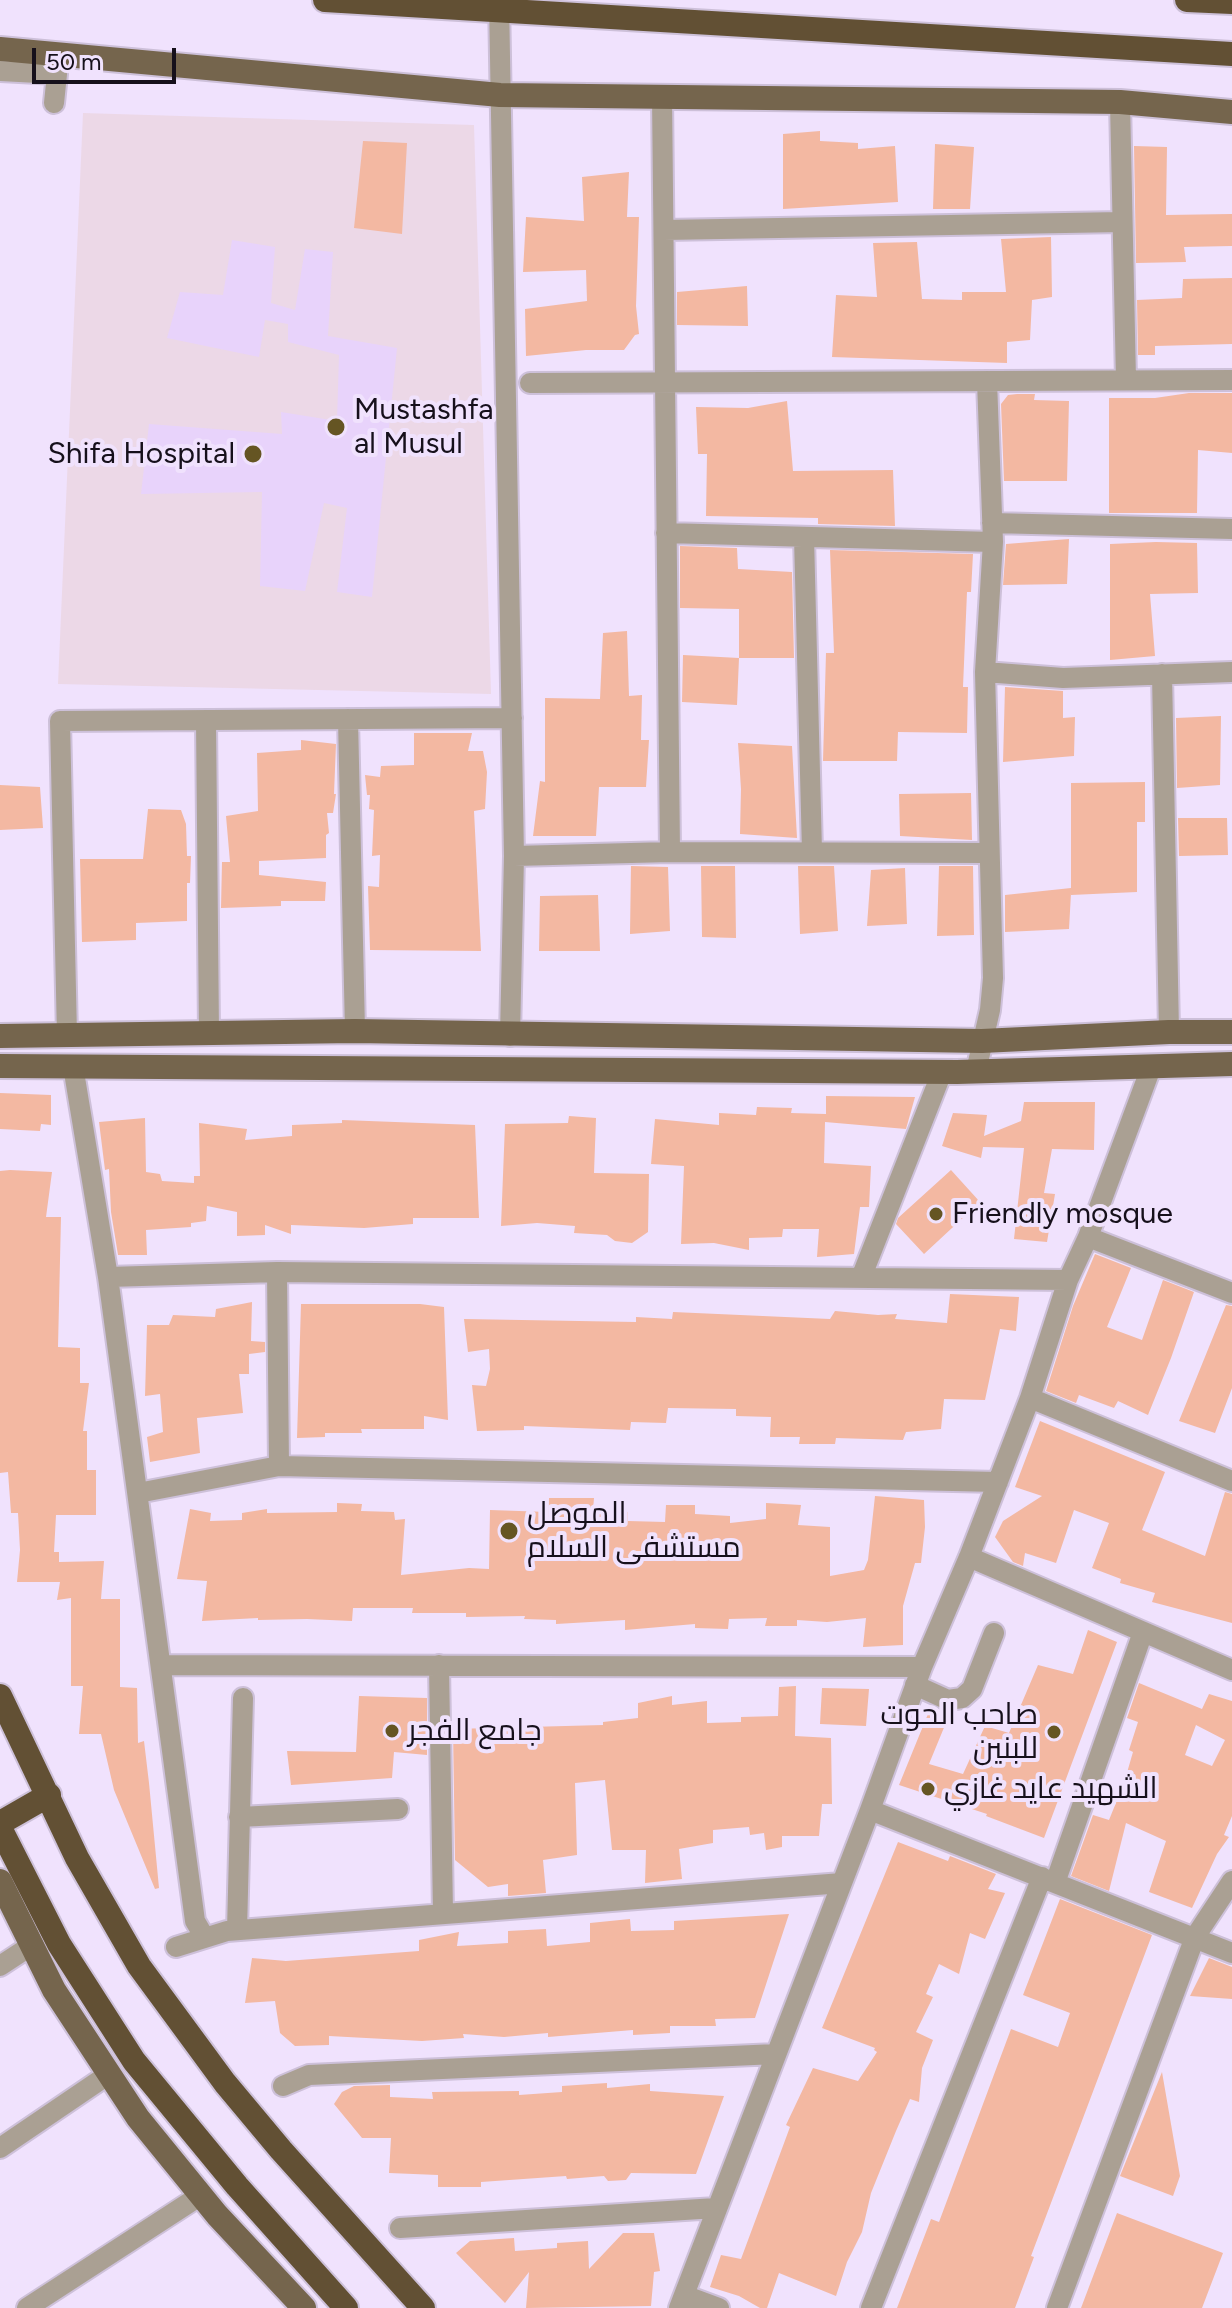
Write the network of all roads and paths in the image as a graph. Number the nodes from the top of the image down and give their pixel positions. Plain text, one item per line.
1 (325, 0) edge
2 (1187, 0) edge
3 (1232, 2) edge
4 (500, 5) edge
5 (0, 49) edge
6 (1232, 54) edge
7 (0, 71) edge
8 (500, 95) junction
9 (662, 96) junction
10 (1120, 102) junction
11 (54, 103) dead end
12 (1232, 112) edge
13 (1122, 222) junction
14 (664, 230) junction
15 (1126, 380) junction
16 (1232, 380) edge
17 (987, 381) junction
18 (663, 382) junction
19 (530, 383) dead end
20 (1232, 529) edge
21 (992, 532) junction
22 (666, 533) junction
23 (804, 537) junction
24 (985, 672) junction
25 (1232, 672) edge
26 (1162, 674) junction
27 (512, 718) junction
28 (348, 719) junction
29 (206, 720) junction
30 (670, 852) junction
31 (812, 852) junction
32 (988, 853) junction
33 (514, 856) junction
34 (355, 1031) junction
35 (1169, 1032) junction
36 (1232, 1032) edge
37 (209, 1034) junction
38 (0, 1036) edge
39 (67, 1036) junction
40 (510, 1036) junction
41 (982, 1041) junction
42 (1232, 1064) edge
43 (1152, 1065) junction
44 (0, 1066) edge
45 (73, 1066) junction
46 (976, 1071) junction
47 (942, 1072) junction
48 (1088, 1237) junction
49 (277, 1272) junction
50 (108, 1277) junction
51 (861, 1278) junction
52 (1068, 1280) junction
53 (1232, 1293) edge
54 (1030, 1398) junction
55 (279, 1466) junction
56 (1232, 1481) edge
57 (998, 1482) junction
58 (138, 1493) junction
59 (969, 1557) junction
60 (1143, 1632) junction
61 (994, 1633) dead end
62 (161, 1665) junction
63 (439, 1665) junction
64 (1232, 1670) edge
65 (918, 1676) junction
66 (0, 1696) edge
67 (243, 1698) dead end
68 (49, 1795) junction
69 (398, 1809) dead end
70 (870, 1810) junction
71 (239, 1817) junction
72 (0, 1825) edge
73 (1048, 1880) junction
74 (0, 1881) edge
75 (1232, 1881) edge
76 (842, 1883) junction
77 (443, 1914) junction
78 (237, 1930) junction
79 (1195, 1937) junction
80 (205, 1938) junction
81 (32, 1945) junction
82 (176, 1947) dead end
83 (1232, 1953) edge
84 (0, 1966) edge
85 (776, 2054) junction
86 (109, 2074) junction
87 (283, 2086) dead end
88 (0, 2148) edge
89 (201, 2195) junction
90 (716, 2208) junction
91 (400, 2228) dead end
92 (682, 2301) edge
93 (293, 2305) edge
94 (27, 2308) edge
95 (346, 2308) edge
96 (423, 2308) edge
97 (719, 2308) edge
98 (871, 2308) edge
99 (1057, 2308) edge

1 - 4 highway
2 - 3 highway
4 - 6 highway
4 - 8 street
5 - 8 main road
7 - 11 street
8 - 9 main road
8 - 27 street
9 - 10 main road
9 - 14 street
10 - 12 main road
10 - 13 street
13 - 14 street
13 - 15 street
14 - 18 street
15 - 16 street
15 - 17 street
17 - 18 street
17 - 21 street
18 - 19 street
18 - 22 street
20 - 21 street
21 - 23 street
21 - 24 street
22 - 23 street
22 - 30 street
23 - 31 street
24 - 26 street
24 - 32 street
25 - 26 street
26 - 35 street
27 - 28 street
27 - 33 street
28 - 29 street
28 - 34 street
29 - 37 street
29 - 39 street
30 - 31 street
30 - 33 street
31 - 32 street
32 - 41 street
33 - 40 street
34 - 37 main road
34 - 40 main road
35 - 36 main road
35 - 41 main road
37 - 39 main road
38 - 39 main road
40 - 41 main road
41 - 46 street
42 - 43 main road
43 - 46 main road
43 - 48 street
44 - 45 main road
45 - 47 main road
45 - 50 street
46 - 47 main road
47 - 51 street
48 - 52 street
48 - 53 street
49 - 50 street
49 - 51 street
49 - 55 street
50 - 58 street
51 - 52 street
52 - 54 street
54 - 56 street
54 - 57 street
55 - 57 street
55 - 58 street
57 - 59 street
58 - 62 street
59 - 60 street
59 - 65 street
60 - 64 street
60 - 73 street
61 - 65 street
62 - 63 street
62 - 80 street
63 - 65 street
63 - 77 street
65 - 70 street
66 - 68 highway
67 - 71 street
68 - 72 highway
68 - 96 highway
69 - 71 street
70 - 73 street
70 - 76 street
71 - 78 street
72 - 95 highway
73 - 79 street
73 - 98 street
74 - 81 main road
75 - 79 street
76 - 77 street
76 - 85 street
77 - 78 street
78 - 80 street
79 - 83 street
79 - 99 street
80 - 82 street
81 - 84 street
81 - 86 main road
85 - 87 street
85 - 90 street
86 - 88 street
86 - 89 main road
89 - 93 main road
89 - 94 street
90 - 91 street
90 - 92 street
92 - 97 street

